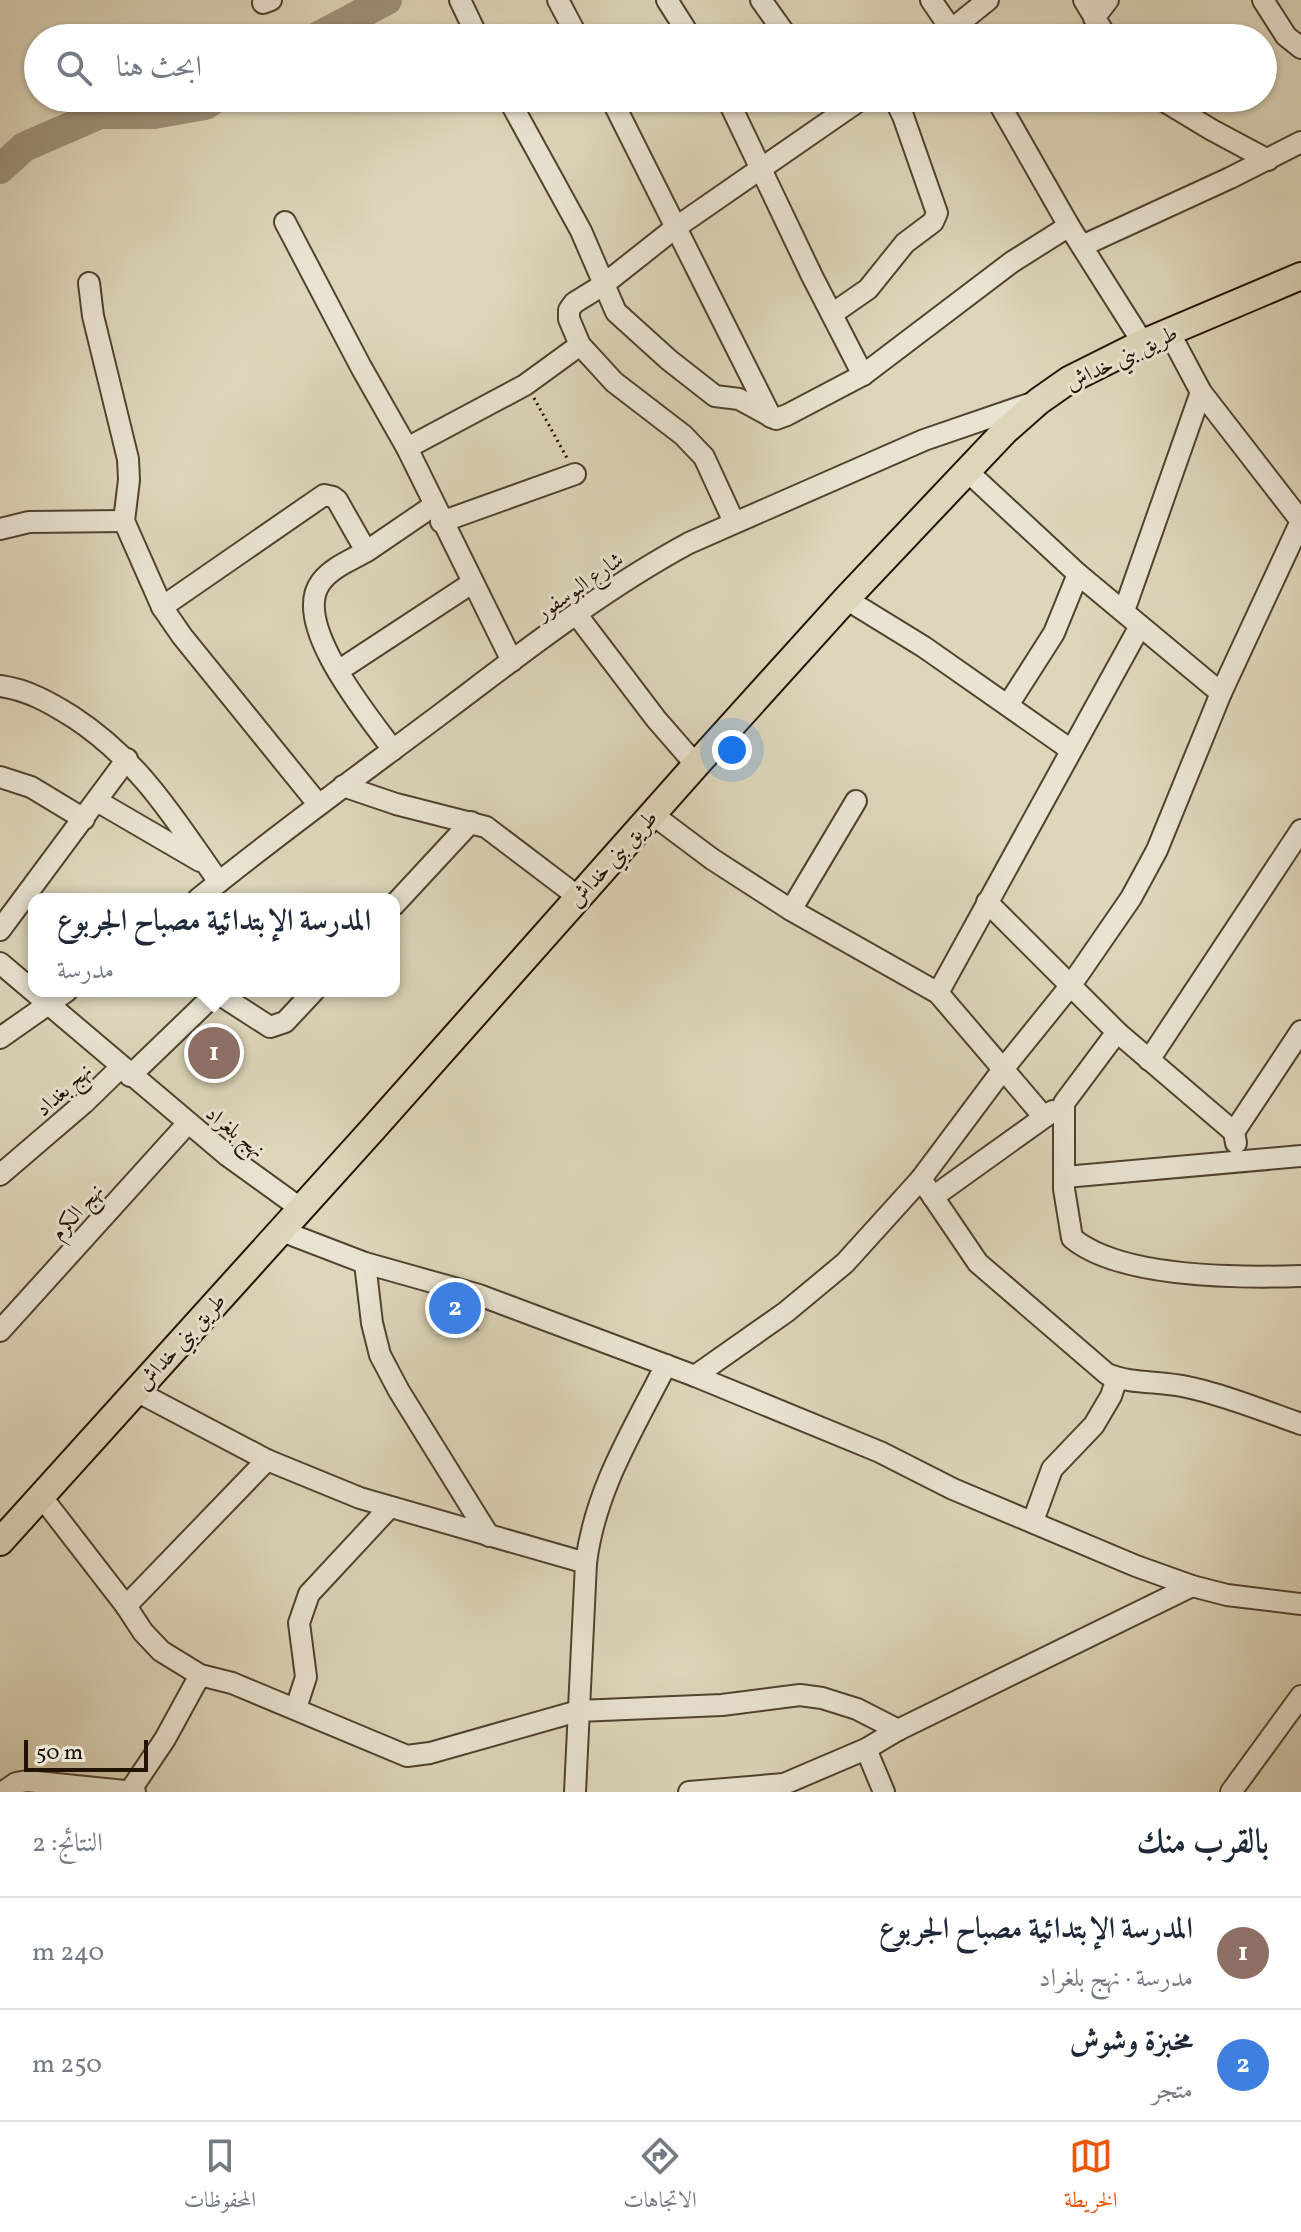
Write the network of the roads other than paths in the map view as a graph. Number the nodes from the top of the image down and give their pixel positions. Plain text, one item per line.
1 (460, 0) edge
2 (558, 0) edge
3 (667, 0) edge
4 (761, 0) edge
5 (931, 0) edge
6 (988, 0) edge
7 (1108, 0) edge
8 (1263, 0) edge
9 (1089, 9) edge
10 (471, 24) edge
11 (571, 24) edge
12 (682, 24) edge
13 (778, 24) edge
14 (943, 24) edge
15 (961, 24) edge
16 (1296, 36) edge
17 (516, 112) edge
18 (618, 112) edge
19 (734, 112) edge
20 (828, 112) edge
21 (900, 112) edge
22 (1004, 112) edge
23 (1184, 112) edge
24 (1301, 142) edge
25 (1268, 160) junction
26 (762, 170) junction
27 (285, 222) dead end
28 (1069, 226) junction
29 (675, 228) junction
30 (1082, 246) junction
31 (1301, 276) edge
32 (89, 283) dead end
33 (603, 285) junction
34 (832, 314) junction
35 (1169, 332) junction
36 (1143, 343) junction
37 (580, 345) junction
38 (863, 375) junction
39 (1201, 392) junction
40 (1039, 401) junction
41 (771, 417) junction
42 (407, 448) junction
43 (966, 470) junction
44 (575, 474) road end
45 (437, 514) junction
46 (124, 521) junction
47 (1301, 521) edge
48 (734, 522) junction
49 (0, 529) edge
50 (366, 551) junction
51 (1078, 574) junction
52 (472, 583) junction
53 (846, 599) junction
54 (162, 607) junction
55 (1124, 611) junction
56 (577, 615) junction
57 (1140, 626) junction
58 (512, 661) junction
59 (338, 671) junction
60 (0, 686) edge
61 (1221, 693) junction
62 (1008, 705) junction
63 (393, 750) junction
64 (1071, 750) junction
65 (127, 759) junction
66 (696, 765) junction
67 (0, 777) edge
68 (343, 786) junction
69 (97, 801) junction
70 (856, 801) dead end
71 (318, 804) junction
72 (652, 814) junction
73 (84, 819) junction
74 (471, 822) junction
75 (1301, 830) edge
76 (207, 865) junction
77 (219, 882) junction
78 (205, 893) edge
79 (577, 896) junction
80 (400, 899) edge
81 (987, 902) junction
82 (791, 910) junction
83 (0, 930) edge
84 (0, 963) edge
85 (1071, 985) junction
86 (28, 988) edge
87 (938, 993) junction
88 (38, 997) edge
89 (58, 997) edge
90 (209, 997) edge
91 (222, 997) edge
92 (308, 997) edge
93 (47, 1005) junction
94 (1301, 1031) edge
95 (1117, 1032) junction
96 (0, 1038) edge
97 (1149, 1060) junction
98 (1004, 1068) junction
99 (125, 1072) junction
100 (1064, 1103) junction
101 (1044, 1117) junction
102 (188, 1123) junction
103 (1234, 1132) junction
104 (1301, 1156) edge
105 (1238, 1160) junction
106 (0, 1175) edge
107 (1065, 1177) junction
108 (921, 1179) junction
109 (933, 1197) junction
110 (300, 1208) junction
111 (279, 1230) junction
112 (365, 1263) junction
113 (1301, 1276) edge
114 (0, 1331) edge
115 (666, 1365) junction
116 (695, 1376) junction
117 (1117, 1378) junction
118 (136, 1391) junction
119 (1301, 1424) edge
120 (267, 1460) junction
121 (41, 1496) junction
122 (389, 1508) junction
123 (1033, 1521) junction
124 (489, 1536) junction
125 (0, 1542) edge
126 (586, 1563) junction
127 (1192, 1586) junction
128 (1301, 1604) edge
129 (126, 1606) junction
130 (200, 1675) junction
131 (1301, 1696) edge
132 (296, 1708) junction
133 (578, 1711) junction
134 (898, 1730) junction
135 (866, 1749) junction
136 (785, 1788) edge
137 (3, 1792) edge
138 (132, 1792) edge
139 (575, 1792) edge
140 (695, 1792) edge
141 (884, 1792) edge
142 (1231, 1792) edge

1 - 10 street
2 - 11 street
3 - 12 street
4 - 13 street
5 - 14 street
6 - 15 street
7 - 9 street
8 - 16 street
17 - 33 street
18 - 29 street
19 - 26 street
20 - 26 street
21 - 34 street
22 - 28 street
23 - 25 street
24 - 25 street
25 - 30 street
26 - 29 street
26 - 34 street
27 - 42 street
28 - 30 street
28 - 38 street
29 - 33 street
29 - 41 street
30 - 36 street
31 - 35 main road, طريق بني خداش
32 - 46 street
33 - 37 street
33 - 41 street
34 - 38 street
35 - 36 main road, طريق بني خداش
35 - 39 street
36 - 40 main road, طريق بني خداش
37 - 42 street
37 - 48 street
38 - 41 street
39 - 47 street
39 - 55 street
40 - 43 main road, طريق بني خداش
40 - 48 street, شارع البوسفور
42 - 45 street
43 - 51 street
43 - 53 main road, طريق بني خداش
44 - 45 street
45 - 50 street
45 - 52 street
46 - 49 street
46 - 54 street
47 - 61 street
48 - 56 street, شارع البوسفور
50 - 54 street
50 - 59 street
51 - 55 street
51 - 62 street
52 - 58 street
52 - 59 street
53 - 62 street
53 - 66 main road, طريق بني خداش
54 - 71 street
55 - 57 street
56 - 58 street, شارع البوسفور
56 - 66 street
57 - 61 street
57 - 64 street
58 - 63 street, شارع البوسفور
59 - 63 street
60 - 65 street
61 - 85 street
62 - 64 street
63 - 68 street, شارع البوسفور
64 - 81 street
65 - 69 street
65 - 76 street
66 - 72 main road, طريق بني خداش
67 - 73 street
68 - 71 street, شارع البوسفور
68 - 74 street
69 - 73 street
69 - 76 street
70 - 82 street
71 - 77 street, شارع البوسفور
72 - 79 main road, طريق بني خداش
72 - 82 street
73 - 83 street
74 - 79 street
74 - 80 street
75 - 97 street
76 - 77 street
77 - 78 street, شارع البوسفور
79 - 110 main road, طريق بني خداش
81 - 85 street
81 - 87 street
82 - 87 street
84 - 86 street, نهج بلغراد
85 - 95 street
85 - 98 street
87 - 98 street
88 - 93 street, نهج بلغراد
89 - 93 street
90 - 99 street, نهج بغداد
91 - 92 street
93 - 96 street
93 - 99 street, نهج بلغراد
94 - 103 street
95 - 97 street
95 - 100 street
97 - 103 street
98 - 101 street
98 - 108 street
99 - 102 street, نهج بلغراد
99 - 106 street, نهج بغداد
100 - 101 street
100 - 107 street
101 - 109 street
102 - 110 street, نهج بلغراد
102 - 114 street, نهج الكرم
103 - 105 street
104 - 105 street
105 - 107 street
107 - 113 street
108 - 109 street
108 - 116 street
109 - 117 street
110 - 111 main road, طريق بني خداش
111 - 112 street
111 - 118 main road, طريق بني خداش
112 - 115 street
112 - 124 street
115 - 116 street
115 - 126 street
116 - 123 street
117 - 119 street
117 - 123 street
118 - 120 street
118 - 121 main road, طريق بني خداش
120 - 122 street
120 - 129 street
121 - 125 main road, طريق بني خداش
121 - 129 street
122 - 124 street
122 - 132 street
123 - 127 street
124 - 126 street
126 - 133 street
127 - 128 street
127 - 134 street
129 - 130 street
130 - 132 street
130 - 138 street
131 - 142 street
132 - 133 street
133 - 134 street
133 - 139 street
134 - 135 street
135 - 136 street
135 - 141 street
136 - 140 street
137 - 138 street

